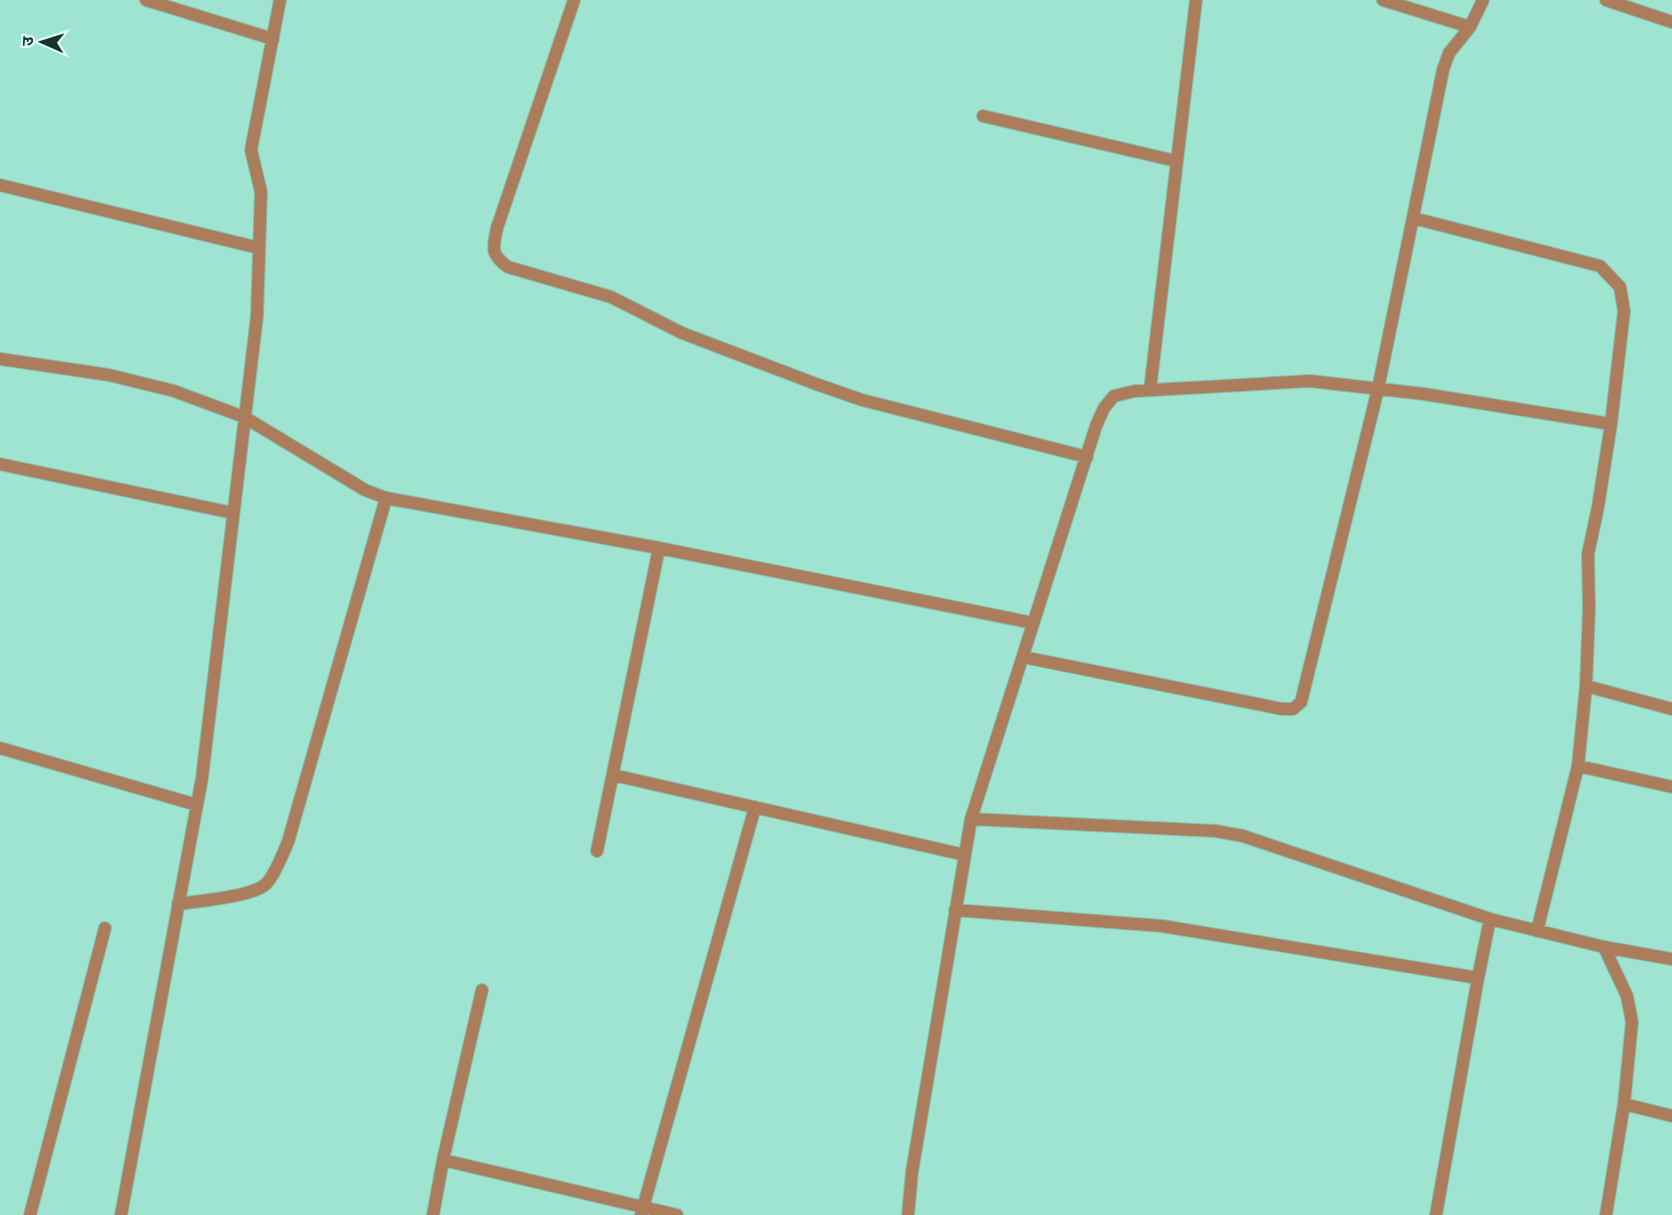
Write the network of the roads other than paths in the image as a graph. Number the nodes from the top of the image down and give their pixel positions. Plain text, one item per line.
1 (146, 0) edge
2 (280, 0) edge
3 (574, 0) edge
4 (1196, 0) edge
5 (1383, 0) edge
6 (1483, 0) edge
7 (1606, 0) edge
8 (1672, 22) edge
9 (1470, 27) junction
10 (273, 39) junction
11 (983, 116) dead end
12 (1176, 161) junction
13 (0, 185) edge
14 (1413, 218) junction
15 (259, 248) junction
16 (0, 359) edge
17 (1378, 388) junction
18 (1150, 390) junction
19 (244, 417) junction
20 (1611, 424) junction
21 (1087, 457) junction
22 (0, 464) edge
23 (386, 498) junction
24 (233, 513) junction
25 (659, 548) junction
26 (1033, 623) junction
27 (1023, 657) junction
28 (1586, 686) junction
29 (1672, 709) edge
30 (0, 748) edge
31 (1578, 766) junction
32 (613, 775) junction
33 (1672, 787) edge
34 (197, 806) junction
35 (755, 807) junction
36 (971, 819) junction
37 (597, 851) dead end
38 (965, 855) junction
39 (178, 904) junction
40 (955, 910) junction
41 (1490, 919) junction
42 (105, 928) dead end
43 (1537, 931) junction
44 (1604, 946) junction
45 (1672, 959) edge
46 (1478, 978) junction
47 (482, 990) dead end
48 (1624, 1104) junction
49 (1672, 1116) edge
50 (443, 1160) junction
51 (642, 1211) edge
52 (30, 1215) edge
53 (122, 1215) edge
54 (433, 1215) edge
55 (677, 1215) edge
56 (908, 1215) edge
57 (1436, 1215) edge
58 (1606, 1215) edge

1 - 10 street
2 - 10 street
3 - 21 street
4 - 12 street
5 - 9 street
6 - 9 street
7 - 8 street
9 - 14 street
10 - 15 street
11 - 12 street
12 - 18 street
13 - 15 street
14 - 17 street
14 - 20 street
15 - 19 street
16 - 19 street
17 - 18 street
17 - 20 street
17 - 27 street
18 - 21 street
19 - 23 street
19 - 24 street
20 - 28 street
21 - 26 street
22 - 24 street
23 - 25 street
23 - 39 street
24 - 34 street
25 - 26 street
25 - 32 street
26 - 27 street
27 - 36 street
28 - 29 street
28 - 31 street
30 - 34 street
31 - 33 street
31 - 43 street
32 - 35 street
32 - 37 street
34 - 39 street
35 - 38 street
35 - 51 street
36 - 38 street
36 - 41 street
38 - 40 street
39 - 53 street
40 - 46 street
40 - 56 street
41 - 43 street
41 - 46 street
42 - 52 street
43 - 44 street
44 - 45 street
44 - 48 street
46 - 57 street
47 - 50 street
48 - 49 street
48 - 58 street
50 - 51 street
50 - 54 street
51 - 55 street

